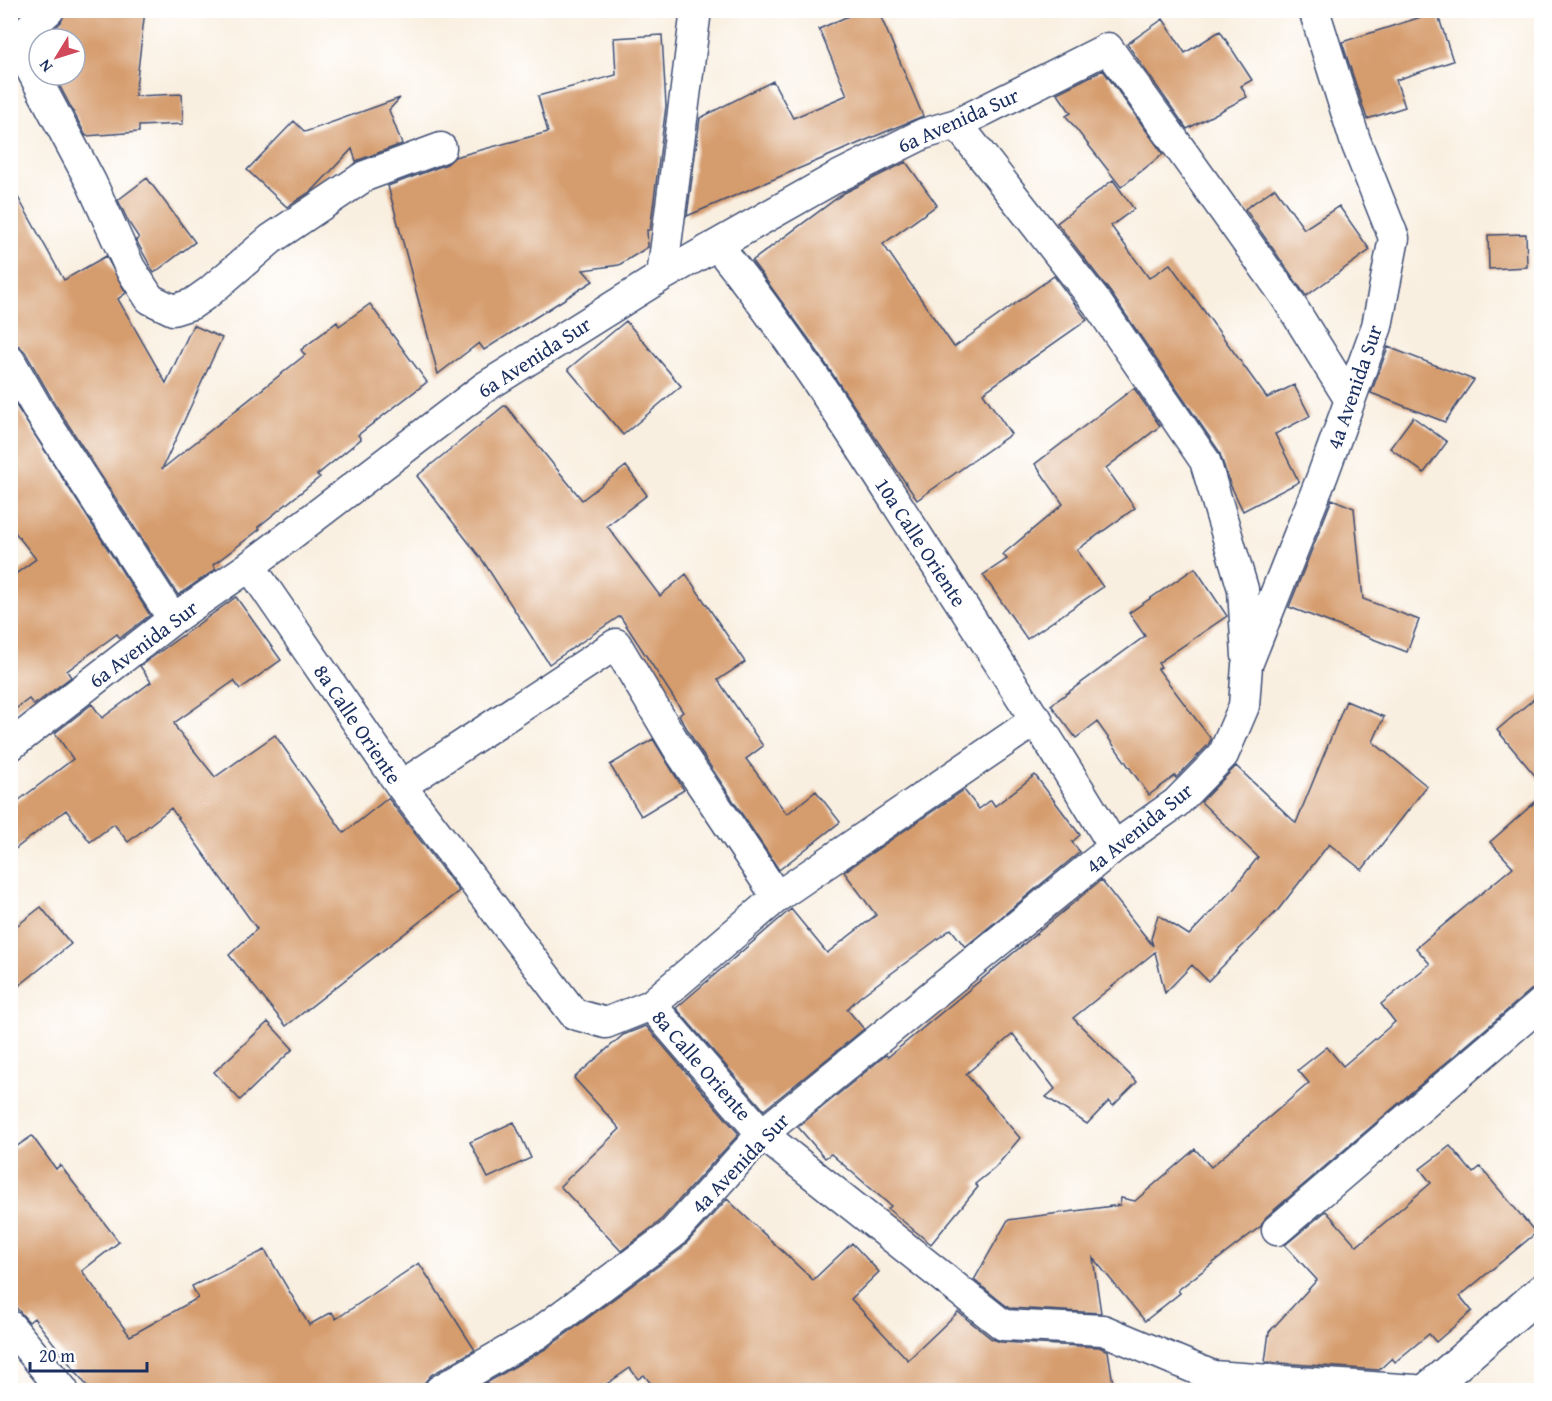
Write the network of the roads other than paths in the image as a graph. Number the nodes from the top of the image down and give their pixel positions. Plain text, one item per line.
1 (49, 10) edge
2 (696, 10) edge
3 (1314, 10) edge
4 (13, 43) edge
5 (957, 124) junction
6 (441, 148) dead end
7 (717, 244) junction
8 (662, 276) junction
9 (10, 361) edge
10 (1350, 400) junction
11 (250, 566) junction
12 (172, 619) junction
13 (1247, 665) junction
14 (1037, 719) junction
15 (10, 746) edge
16 (400, 786) junction
17 (1114, 847) junction
18 (777, 897) junction
19 (1542, 1003) edge
20 (651, 1005) junction
21 (762, 1134) junction
22 (1277, 1230) dead end
23 (1542, 1291) edge
24 (10, 1326) edge
25 (63, 1390) edge
26 (440, 1390) edge
27 (1415, 1390) edge
28 (1427, 1390) edge

1 - 4 street
2 - 8 street
3 - 10 street, 4a Avenida Sur
4 - 6 street
5 - 7 street, 6a Avenida Sur
5 - 10 street, 6a Avenida Sur
5 - 13 street
7 - 8 street, 6a Avenida Sur
7 - 14 street, 10a Calle Oriente
8 - 11 street, 6a Avenida Sur
9 - 12 street
10 - 13 street, 4a Avenida Sur
11 - 12 street, 6a Avenida Sur
11 - 16 street, 8a Calle Oriente
12 - 15 street, 6a Avenida Sur
13 - 17 street, 4a Avenida Sur
14 - 17 street, 10a Calle Oriente
14 - 18 street
16 - 18 street
16 - 20 street, 8a Calle Oriente
17 - 21 street, 4a Avenida Sur
18 - 20 street
19 - 22 street
20 - 21 street, 8a Calle Oriente
21 - 26 street, 4a Avenida Sur
21 - 27 street, 8a Calle Oriente
23 - 28 main road
24 - 25 street

